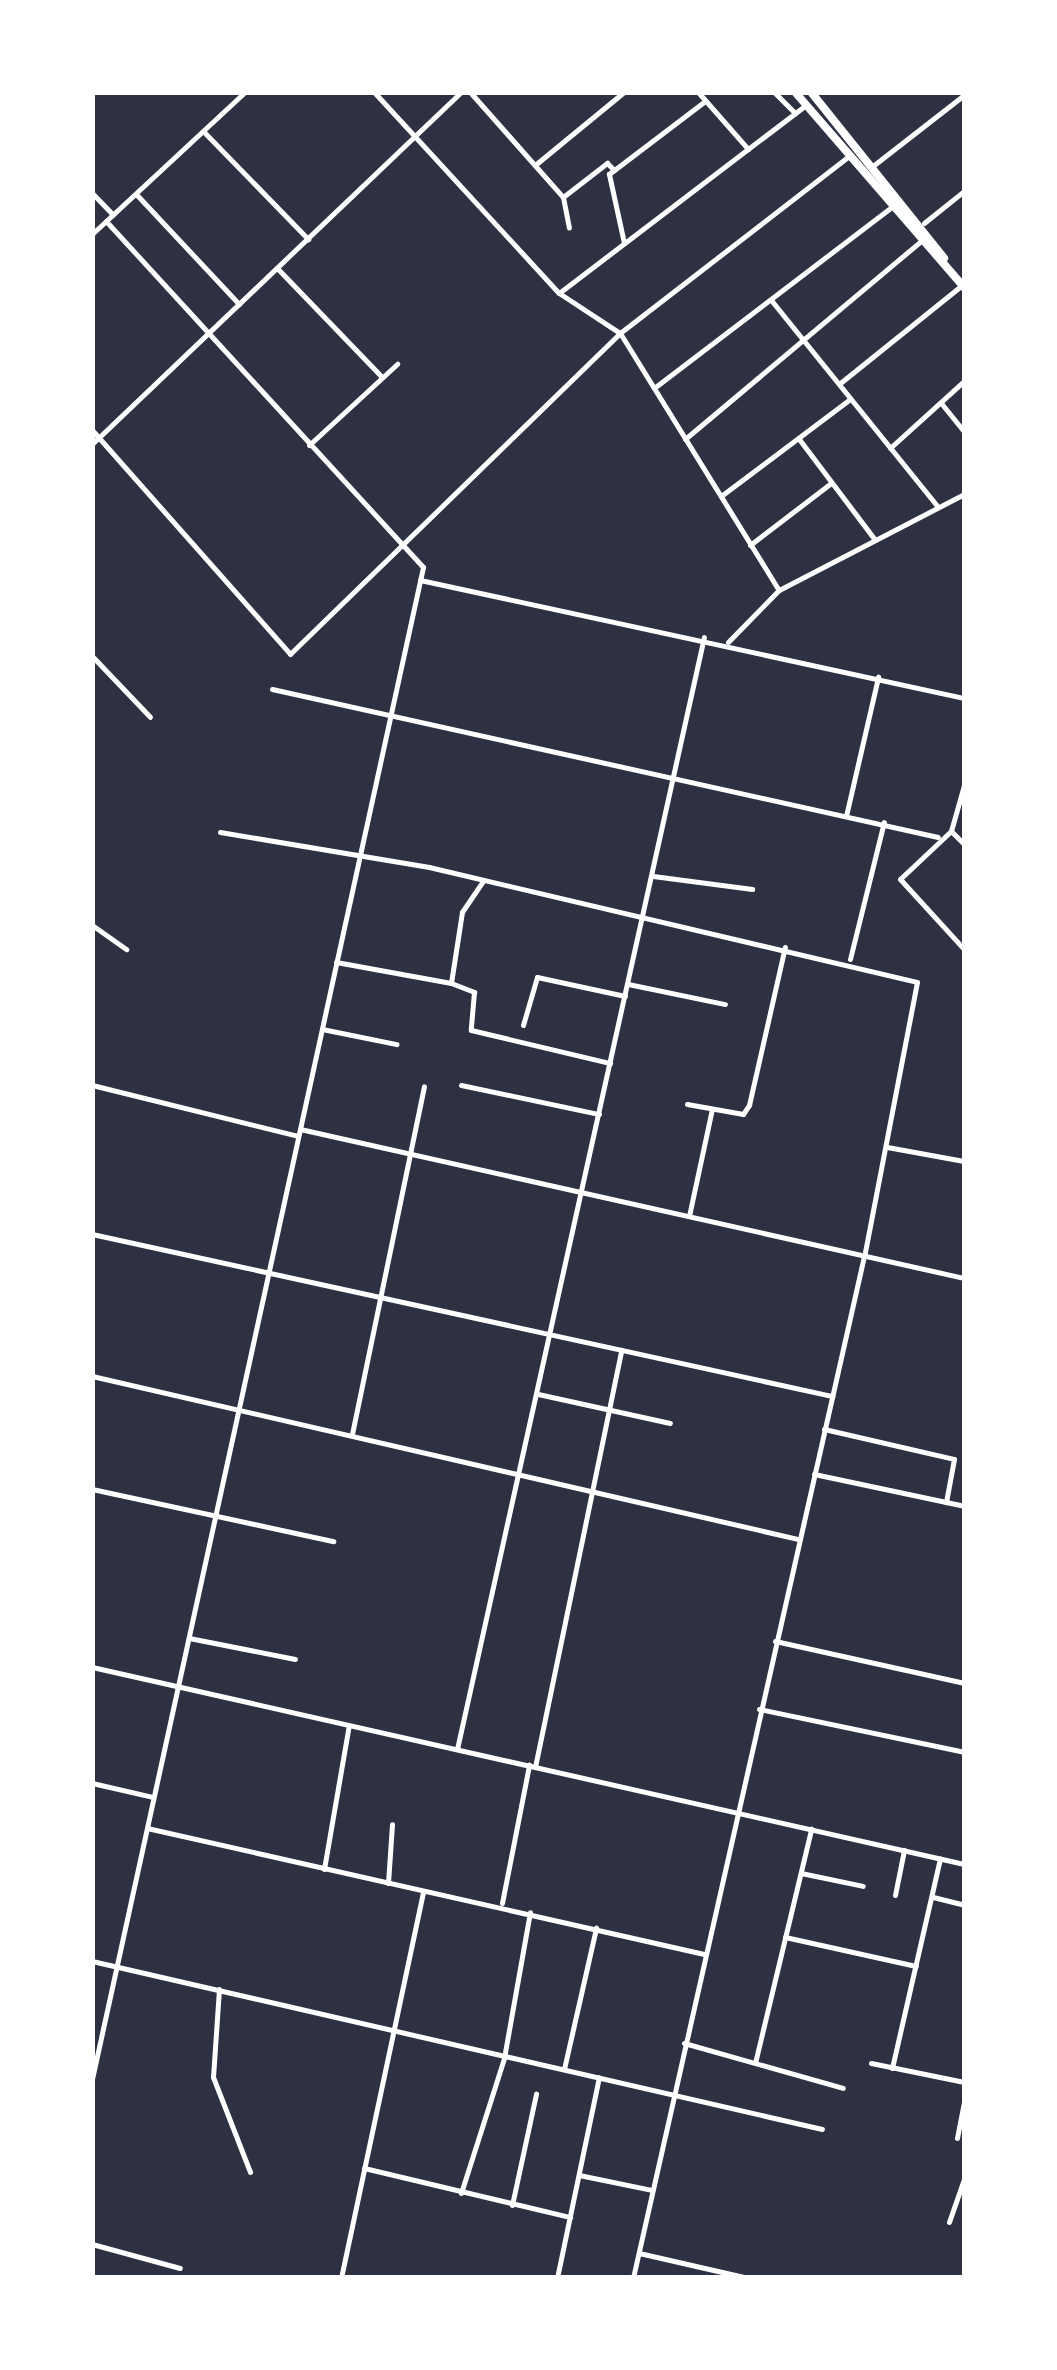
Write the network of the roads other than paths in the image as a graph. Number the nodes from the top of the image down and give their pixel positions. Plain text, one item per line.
1 (245, 92) edge
2 (374, 92) edge
3 (461, 92) edge
4 (470, 92) edge
5 (624, 92) edge
6 (698, 92) edge
7 (774, 92) edge
8 (795, 92) edge
9 (811, 92) edge
10 (964, 95) edge
11 (705, 100) junction
12 (806, 105) junction
13 (796, 113) junction
14 (203, 131) junction
15 (415, 136) junction
16 (748, 150) junction
17 (850, 155) junction
18 (535, 165) junction
19 (874, 165) junction
20 (614, 170) junction
21 (964, 191) edge
22 (92, 192) edge
23 (136, 194) junction
24 (563, 197) junction
25 (894, 206) junction
26 (113, 215) junction
27 (106, 221) junction
28 (924, 223) junction
29 (570, 228) dead end
30 (92, 234) edge
31 (923, 238) junction
32 (308, 239) junction
33 (624, 244) junction
34 (948, 267) junction
35 (277, 268) junction
36 (964, 286) edge
37 (559, 293) junction
38 (771, 300) junction
39 (239, 304) junction
40 (620, 332) junction
41 (206, 336) junction
42 (803, 340) junction
43 (397, 364) dead end
44 (382, 377) junction
45 (964, 381) edge
46 (838, 384) junction
47 (654, 388) junction
48 (850, 398) junction
49 (941, 402) junction
50 (92, 430) edge
51 (964, 431) edge
52 (100, 438) junction
53 (685, 439) junction
54 (799, 440) junction
55 (92, 444) edge
56 (309, 446) junction
57 (890, 448) junction
58 (832, 482) junction
59 (964, 494) edge
60 (720, 496) junction
61 (938, 507) junction
62 (875, 540) junction
63 (402, 544) junction
64 (750, 545) junction
65 (420, 580) junction
66 (778, 590) junction
67 (704, 637) junction
68 (728, 642) junction
69 (94, 661) edge
70 (878, 678) junction
71 (272, 689) dead end
72 (964, 698) edge
73 (390, 715) junction
74 (150, 717) dead end
75 (673, 777) junction
76 (964, 785) edge
77 (846, 816) junction
78 (884, 822) junction
79 (951, 831) junction
80 (220, 832) dead end
81 (938, 836) junction
82 (964, 844) edge
83 (360, 854) junction
84 (653, 876) junction
85 (484, 880) junction
86 (752, 890) dead end
87 (643, 916) junction
88 (92, 925) edge
89 (786, 947) junction
90 (964, 948) edge
91 (126, 949) dead end
92 (850, 960) junction
93 (336, 962) junction
94 (450, 983) junction
95 (628, 984) junction
96 (625, 996) junction
97 (725, 1004) dead end
98 (523, 1025) dead end
99 (322, 1028) junction
100 (396, 1044) dead end
101 (610, 1063) junction
102 (92, 1085) edge
103 (461, 1085) dead end
104 (424, 1086) dead end
105 (687, 1104) dead end
106 (712, 1109) junction
107 (599, 1114) junction
108 (299, 1132) junction
109 (887, 1147) junction
110 (405, 1156) junction
111 (964, 1161) edge
112 (581, 1192) junction
113 (688, 1216) junction
114 (92, 1234) edge
115 (864, 1256) junction
116 (268, 1273) junction
117 (964, 1278) edge
118 (378, 1294) junction
119 (550, 1334) junction
120 (621, 1350) junction
121 (92, 1376) edge
122 (538, 1394) junction
123 (832, 1396) junction
124 (608, 1407) junction
125 (239, 1409) junction
126 (670, 1422) dead end
127 (824, 1429) junction
128 (352, 1434) junction
129 (519, 1472) junction
130 (814, 1474) junction
131 (592, 1486) junction
132 (92, 1489) edge
133 (946, 1502) junction
134 (964, 1506) edge
135 (216, 1516) junction
136 (798, 1539) junction
137 (332, 1540) dead end
138 (189, 1638) junction
139 (775, 1641) junction
140 (295, 1659) dead end
141 (92, 1667) edge
142 (964, 1683) edge
143 (178, 1686) junction
144 (759, 1709) junction
145 (349, 1725) junction
146 (457, 1749) junction
147 (964, 1752) edge
148 (532, 1766) junction
149 (92, 1782) edge
150 (154, 1797) junction
151 (735, 1812) junction
152 (392, 1824) dead end
153 (148, 1828) junction
154 (811, 1829) junction
155 (904, 1850) junction
156 (940, 1858) junction
157 (964, 1864) edge
158 (324, 1869) junction
159 (800, 1872) junction
160 (388, 1883) junction
161 (862, 1886) dead end
162 (424, 1892) junction
163 (896, 1895) dead end
164 (933, 1896) junction
165 (502, 1903) junction
166 (964, 1905) edge
167 (530, 1912) junction
168 (596, 1928) junction
169 (785, 1937) junction
170 (704, 1954) junction
171 (92, 1960) edge
172 (117, 1966) junction
173 (916, 1966) junction
174 (219, 1989) junction
175 (395, 2030) junction
176 (684, 2044) junction
177 (504, 2058) junction
178 (755, 2064) junction
179 (871, 2064) dead end
180 (892, 2068) junction
181 (564, 2069) junction
182 (93, 2074) edge
183 (598, 2077) junction
184 (964, 2082) edge
185 (843, 2088) dead end
186 (536, 2094) dead end
187 (673, 2094) junction
188 (964, 2102) edge
189 (822, 2129) dead end
190 (956, 2138) dead end
191 (364, 2168) junction
192 (250, 2172) dead end
193 (578, 2176) junction
194 (964, 2179) edge
195 (652, 2190) junction
196 (461, 2192) junction
197 (512, 2205) junction
198 (570, 2217) junction
199 (949, 2222) dead end
200 (92, 2244) edge
201 (638, 2252) junction
202 (180, 2268) dead end
203 (341, 2278) edge
204 (558, 2278) edge
205 (633, 2278) edge
206 (748, 2278) edge

1 - 14 street
2 - 15 street
3 - 15 street
4 - 18 street
5 - 18 street
6 - 11 street
7 - 13 street
8 - 12 main road
9 - 19 main road
10 - 19 street
11 - 16 street
11 - 20 street
12 - 13 street
12 - 17 main road
13 - 16 street
14 - 23 street
14 - 32 street
15 - 32 street
15 - 37 street
16 - 33 street
17 - 25 main road
17 - 40 street
18 - 24 street
19 - 28 main road
20 - 24 street
20 - 33 street
21 - 28 street
22 - 26 street
23 - 26 street
23 - 39 street
24 - 29 street
25 - 31 main road
25 - 38 street
26 - 27 street
27 - 30 street
27 - 41 street
28 - 34 main road
31 - 34 main road
31 - 42 street
32 - 35 street
33 - 37 street
34 - 36 main road
35 - 39 street
35 - 44 street
36 - 46 street
37 - 40 street
38 - 42 street
38 - 47 street
39 - 41 street
40 - 47 street
40 - 63 street
41 - 52 street
41 - 56 street
42 - 46 street
42 - 53 street
43 - 44 street
44 - 56 street
45 - 49 street
46 - 48 street
47 - 53 street
48 - 54 street
48 - 57 street
49 - 51 street
49 - 57 street
50 - 52 street
52 - 55 street
52 - 63 street
53 - 60 street
54 - 58 street
54 - 60 street
56 - 63 street
57 - 61 street
58 - 62 street
58 - 64 street
59 - 61 street
60 - 64 street
61 - 62 street
62 - 66 street
63 - 65 street
64 - 66 street
65 - 67 street
65 - 73 street
66 - 68 street
67 - 68 street
67 - 75 street
68 - 70 street
69 - 74 street
70 - 72 street
70 - 77 street
71 - 73 street
73 - 75 street
73 - 83 street
75 - 77 street
75 - 84 street
76 - 79 street
77 - 78 street
78 - 81 street
78 - 92 street
79 - 81 street
79 - 82 street
80 - 83 street
81 - 90 street
83 - 85 street
83 - 93 street
84 - 86 street
84 - 87 street
85 - 87 street
85 - 94 street
87 - 89 street
87 - 95 street
88 - 91 street
89 - 92 street
89 - 106 street
92 - 109 street
93 - 94 street
93 - 99 street
94 - 101 street
95 - 96 street
95 - 97 street
96 - 98 street
96 - 101 street
99 - 100 street
99 - 108 street
101 - 107 street
102 - 108 street
103 - 107 street
104 - 110 street
105 - 106 street
106 - 113 street
107 - 112 street
108 - 110 street
108 - 116 street
109 - 111 street
109 - 115 street
110 - 112 street
110 - 118 street
112 - 113 street
112 - 119 street
113 - 115 street
114 - 116 street
115 - 117 street
115 - 123 street
116 - 118 street
116 - 125 street
118 - 119 street
118 - 128 street
119 - 120 street
119 - 122 street
120 - 123 street
120 - 124 street
121 - 125 street
122 - 124 street
122 - 129 street
123 - 127 street
124 - 126 street
124 - 131 street
125 - 128 street
125 - 135 street
127 - 130 street
127 - 133 street
128 - 129 street
129 - 131 street
129 - 146 street
130 - 133 street
130 - 136 street
131 - 136 street
131 - 148 street
132 - 135 street
133 - 134 street
135 - 137 street
135 - 138 street
136 - 139 street
138 - 140 street
138 - 143 street
139 - 142 street
139 - 144 street
141 - 143 street
143 - 145 street
143 - 150 street
144 - 147 street
144 - 151 street
145 - 146 street
145 - 158 street
146 - 148 street
148 - 151 street
148 - 165 street
149 - 150 street
150 - 153 street
151 - 154 street
151 - 170 street
152 - 160 street
153 - 158 street
153 - 172 street
154 - 155 street
154 - 159 street
155 - 156 street
155 - 163 street
156 - 157 street
156 - 164 street
158 - 160 street
159 - 161 street
159 - 169 street
160 - 162 street
162 - 165 street
162 - 175 street
164 - 166 street
164 - 173 street
165 - 167 street
167 - 168 street
167 - 177 street
168 - 170 street
168 - 181 street
169 - 173 street
169 - 178 street
170 - 176 street
171 - 172 street
172 - 174 street
172 - 182 street
173 - 180 street
174 - 175 street
174 - 192 street
175 - 177 street
175 - 191 street
176 - 178 street
176 - 187 street
177 - 181 street
177 - 196 street
178 - 185 street
179 - 180 street
180 - 184 street
181 - 183 street
183 - 187 street
183 - 193 street
186 - 197 street
187 - 189 street
187 - 195 street
188 - 190 street
191 - 196 street
191 - 203 street
193 - 195 street
193 - 198 street
194 - 199 street
195 - 201 street
196 - 197 street
197 - 198 street
198 - 204 street
200 - 202 street
201 - 205 street
201 - 206 street

